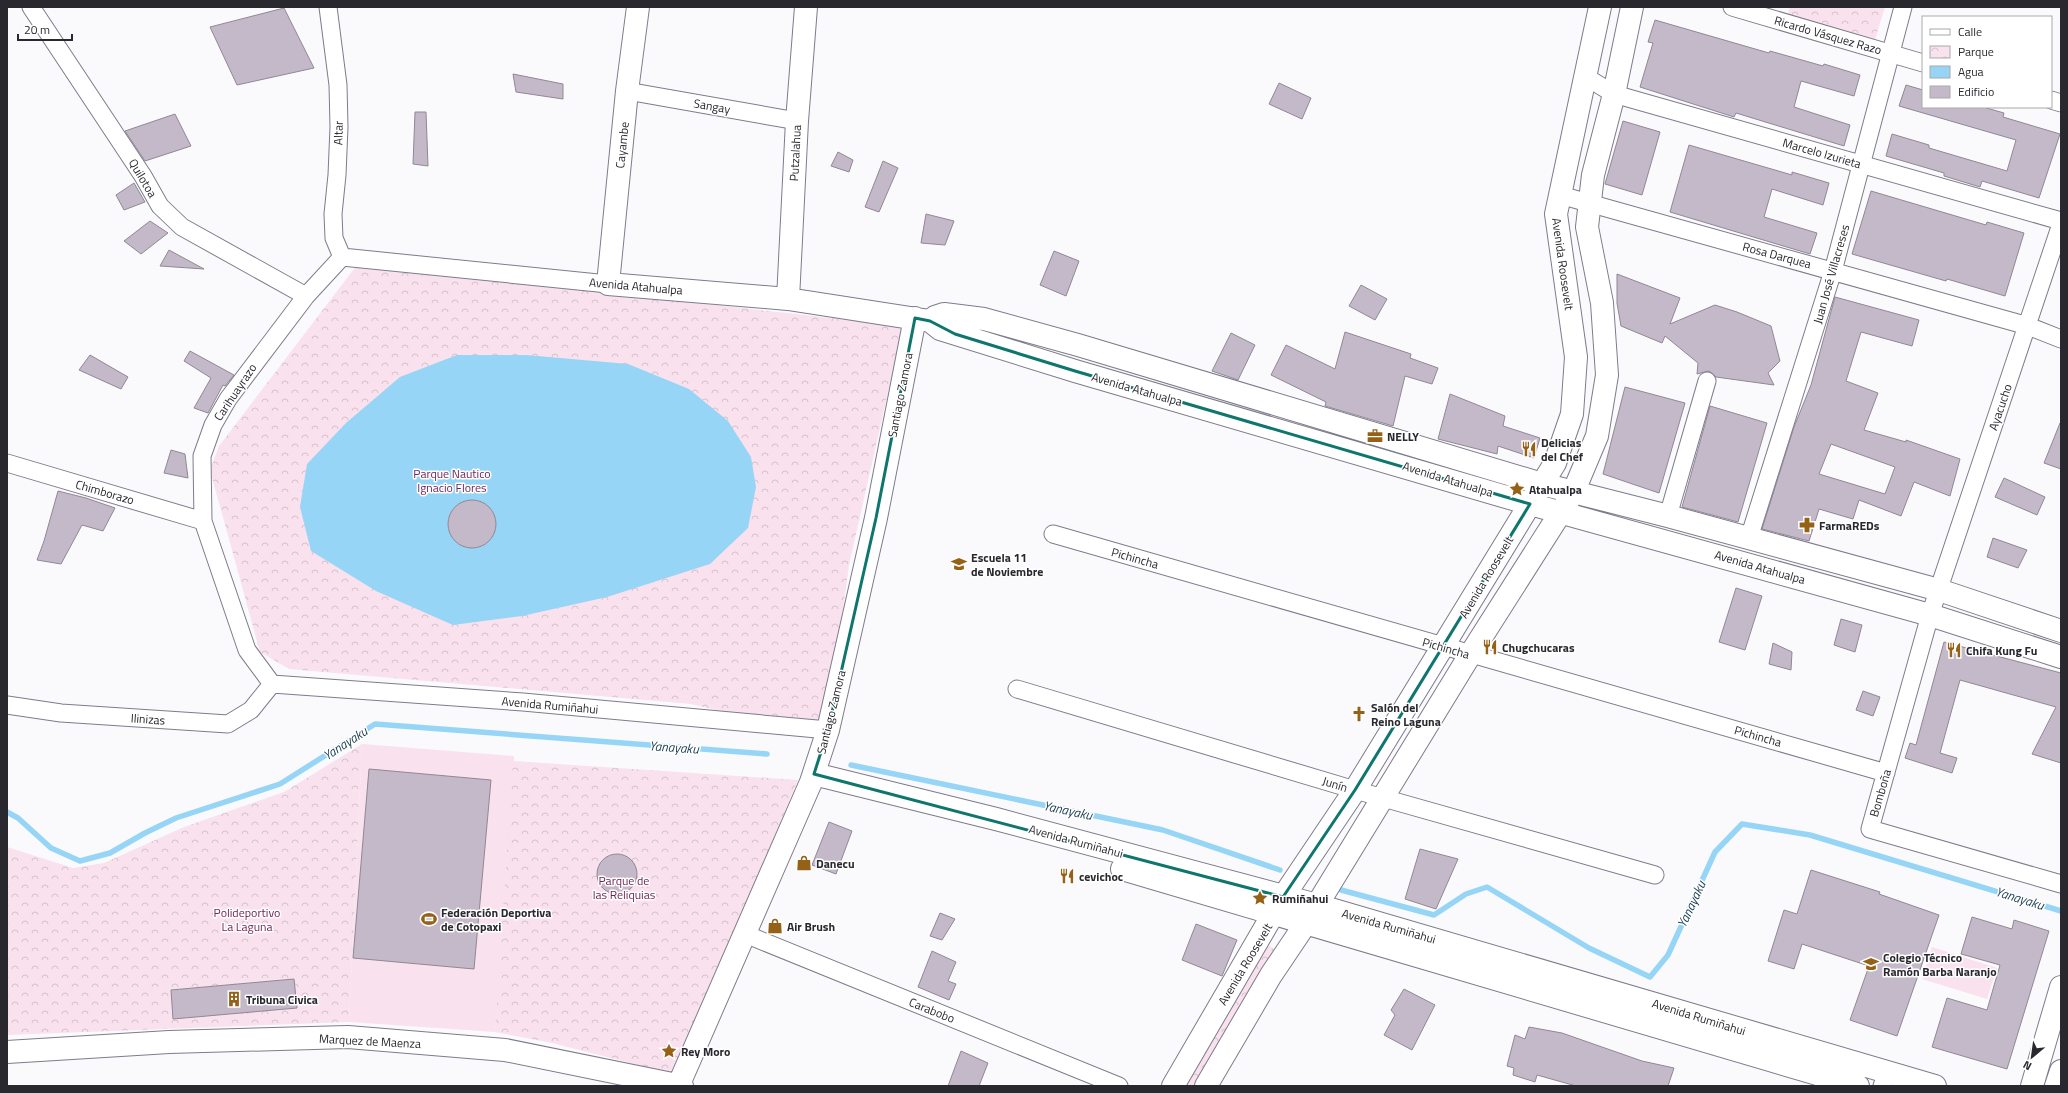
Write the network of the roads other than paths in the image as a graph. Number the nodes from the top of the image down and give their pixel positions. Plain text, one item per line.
1 (31, 7) edge
2 (328, 7) edge
3 (638, 7) edge
4 (806, 7) edge
5 (1600, 7) edge
6 (1632, 7) edge
7 (1732, 7) edge
8 (1903, 7) edge
9 (1778, 14) edge
10 (1892, 54) junction
11 (1922, 63) edge
12 (1586, 77) junction
13 (627, 91) junction
14 (1614, 94) junction
15 (797, 121) junction
16 (1862, 164) junction
17 (1560, 195) junction
18 (1590, 204) junction
19 (2061, 221) edge
20 (2061, 224) edge
21 (342, 257) junction
22 (1832, 271) junction
23 (608, 284) junction
24 (306, 296) junction
25 (788, 299) junction
26 (923, 319) junction
27 (2028, 326) junction
28 (2061, 339) edge
29 (1707, 382) dead end
30 (7, 463) edge
31 (1542, 484) junction
32 (1573, 493) junction
33 (1530, 504) junction
34 (1561, 512) junction
35 (1668, 516) junction
36 (203, 521) junction
37 (1053, 534) dead end
38 (1749, 538) junction
39 (1938, 590) junction
40 (1930, 615) junction
41 (2061, 630) edge
42 (1443, 647) junction
43 (1470, 655) junction
44 (2061, 656) edge
45 (272, 684) junction
46 (1017, 689) dead end
47 (7, 705) edge
48 (827, 733) junction
49 (1886, 773) junction
50 (814, 776) junction
51 (1355, 790) junction
52 (1382, 797) junction
53 (1313, 852) junction
54 (1340, 865) junction
55 (1655, 874) dead end
56 (2061, 884) edge
57 (1279, 906) junction
58 (1311, 914) junction
59 (745, 934) junction
60 (1466, 948) junction
61 (1460, 968) junction
62 (2061, 986) edge
63 (1612, 991) junction
64 (1607, 1012) junction
65 (1738, 1028) junction
66 (1731, 1048) junction
67 (7, 1052) edge
68 (2061, 1071) edge
69 (1884, 1079) edge
70 (681, 1085) edge
71 (1119, 1086) edge
72 (1172, 1086) edge
73 (1206, 1086) edge
74 (1858, 1086) edge
75 (1935, 1086) edge
76 (2032, 1086) edge
77 (2056, 1086) edge

1 - 24 street, Quilotoa
2 - 21 street, Altar
3 - 13 street, Cayambe
4 - 15 street, Putzalahua
5 - 12 street, Avenida Roosevelt
6 - 14 street
7 - 9 street, Ricardo Vásquez Razo
8 - 10 street, Juan José Villacreses
9 - 10 street, Ricardo Vásquez Razo
10 - 11 street, Ricardo Vásquez Razo
10 - 16 street, Juan José Villacreses
12 - 14 street, Marcelo Izurieta
12 - 17 street, Avenida Roosevelt
13 - 15 street, Sangay
13 - 23 street, Cayambe
14 - 16 street, Marcelo Izurieta
14 - 18 street
15 - 25 street, Putzalahua
16 - 19 street, Marcelo Izurieta
16 - 22 street, Juan José Villacreses
17 - 18 street, Rosa Darquea
17 - 31 street, Avenida Roosevelt
18 - 22 street, Rosa Darquea
18 - 32 street
20 - 27 street, Ayacucho
21 - 23 street, Avenida Atahualpa
21 - 24 street, Carihuayrazo
22 - 27 street, Rosa Darquea
22 - 38 street, Juan José Villacreses
23 - 25 street, Avenida Atahualpa
24 - 36 street, Carihuayrazo
25 - 26 street, Avenida Atahualpa
26 - 31 street, Avenida Atahualpa
26 - 33 street, Avenida Atahualpa
26 - 48 street, Santiago Zamora
27 - 28 street, Rosa Darquea
27 - 39 street, Ayacucho
29 - 35 street
30 - 36 street, Chimborazo
31 - 32 street, Avenida Atahualpa
31 - 33 street, Avenida Roosevelt
32 - 34 street
32 - 35 street, Avenida Atahualpa
33 - 34 street, Avenida Atahualpa
33 - 42 street, Avenida Roosevelt
34 - 40 street, Avenida Atahualpa
34 - 43 street
35 - 38 street, Avenida Atahualpa
36 - 45 street, Carihuayrazo
37 - 42 street, Pichincha
38 - 39 street, Avenida Atahualpa
39 - 40 street, Bomboña
39 - 41 street, Avenida Atahualpa
40 - 44 street, Avenida Atahualpa
40 - 49 street, Bomboña
42 - 43 street, Pichincha
42 - 51 street, Avenida Roosevelt
43 - 49 street, Pichincha
43 - 52 street
45 - 47 street, Ilinizas
45 - 48 street, Avenida Rumiñahui
46 - 51 street, Junín
48 - 50 street, Santiago Zamora
49 - 56 street, Bomboña
50 - 57 street, Avenida Rumiñahui
50 - 59 street, Santiago Zamora
51 - 52 street, Junín
51 - 53 street, Avenida Roosevelt
52 - 54 street
52 - 55 street, Junín
53 - 54 street
53 - 57 street, Avenida Roosevelt
54 - 58 street
57 - 58 street, Avenida Rumiñahui
57 - 72 street, Avenida Roosevelt
58 - 60 street, Avenida Rumiñahui
58 - 61 street, Avenida Rumiñahui
58 - 73 street
59 - 70 street, Santiago Zamora
59 - 71 street, Carabobo
60 - 61 street
60 - 63 street, Avenida Rumiñahui
61 - 64 street, Avenida Rumiñahui
62 - 76 street
63 - 64 street
63 - 65 street, Avenida Rumiñahui
64 - 66 street, Avenida Rumiñahui
65 - 66 street
65 - 69 street, Avenida Rumiñahui
66 - 74 street, Avenida Rumiñahui
67 - 70 street, Marquez de Maenza
68 - 77 street
69 - 75 street, Avenida Rumiñahui

